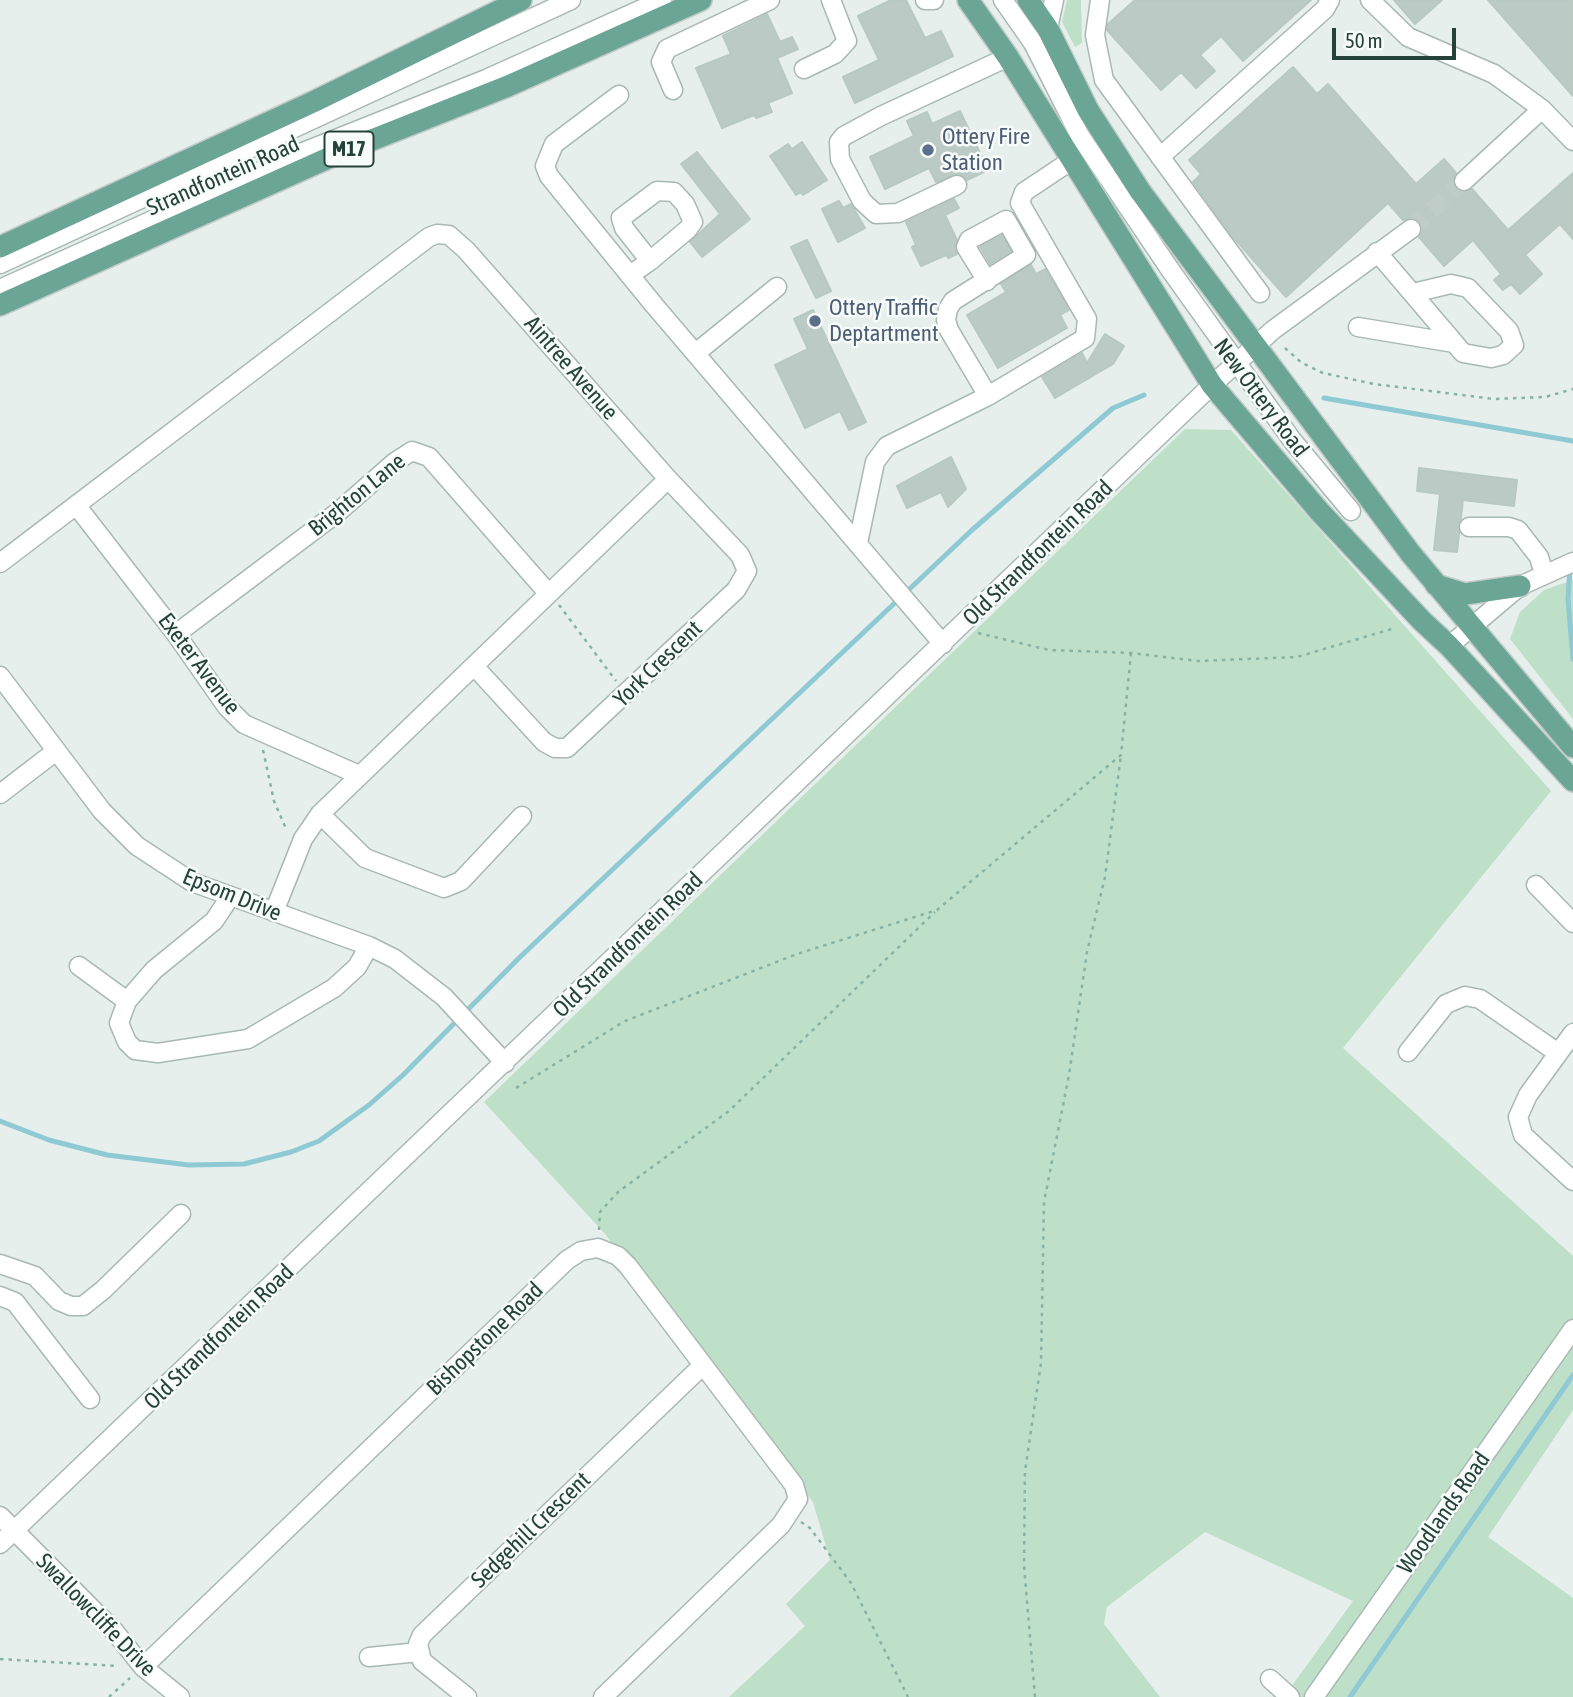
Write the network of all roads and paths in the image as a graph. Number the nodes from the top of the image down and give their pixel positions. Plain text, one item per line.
1 (521, 0) edge
2 (571, 0) edge
3 (662, 0) edge
4 (701, 0) edge
5 (770, 0) edge
6 (831, 0) edge
7 (925, 0) edge
8 (934, 0) edge
9 (968, 0) edge
10 (1003, 0) edge
11 (1028, 0) edge
12 (1054, 0) edge
13 (1100, 0) edge
14 (1330, 0) edge
15 (1370, 0) edge
16 (1048, 29) junction
17 (1008, 57) junction
18 (804, 69) dead end
19 (673, 90) dead end
20 (619, 95) dead end
21 (1542, 109) junction
22 (1573, 141) edge
23 (1160, 157) junction
24 (1072, 160) junction
25 (1464, 181) tunnel mouth
26 (957, 185) dead end
27 (1411, 229) tunnel mouth
28 (0, 247) edge
29 (1048, 251) junction
30 (1377, 252) junction
31 (1026, 255) junction
32 (650, 261) dead end
33 (0, 264) edge
34 (630, 275) junction
35 (987, 281) junction
36 (777, 287) dead end
37 (0, 289) edge
38 (1260, 293) dead end
39 (1413, 293) junction
40 (0, 305) edge
41 (1358, 327) dead end
42 (1454, 343) junction
43 (1256, 345) junction
44 (1285, 348) dead end
45 (696, 352) junction
46 (1236, 363) junction
47 (1212, 384) junction
48 (1573, 389) edge
49 (988, 396) junction
50 (668, 479) junction
51 (76, 505) junction
52 (1351, 511) dead end
53 (1469, 527) dead end
54 (858, 543) junction
55 (1573, 562) edge
56 (0, 563) edge
57 (1550, 571) junction
58 (1436, 585) junction
59 (1520, 586) junction
60 (548, 593) junction
61 (1470, 627) junction
62 (1395, 628) dead end
63 (972, 633) dead end
64 (176, 634) junction
65 (943, 644) junction
66 (1449, 646) junction
67 (1130, 653) junction
68 (474, 666) junction
69 (0, 676) edge
70 (626, 695) junction
71 (258, 730) junction
72 (1573, 747) edge
73 (56, 751) junction
74 (1121, 755) junction
75 (359, 775) junction
76 (1573, 781) edge
77 (0, 794) edge
78 (320, 814) junction
79 (522, 816) dead end
80 (298, 851) junction
81 (1536, 885) dead end
82 (230, 897) junction
83 (937, 910) junction
84 (274, 912) junction
85 (1573, 923) edge
86 (369, 946) junction
87 (79, 967) dead end
88 (127, 1001) junction
89 (1573, 1033) edge
90 (1408, 1052) dead end
91 (1558, 1053) junction
92 (505, 1063) junction
93 (516, 1088) dead end
94 (1573, 1181) edge
95 (181, 1213) dead end
96 (598, 1248) junction
97 (0, 1264) edge
98 (0, 1296) edge
99 (1573, 1329) edge
100 (702, 1366) junction
101 (90, 1399) dead end
102 (794, 1507) junction
103 (0, 1516) edge
104 (15, 1530) junction
105 (0, 1544) edge
106 (419, 1652) junction
107 (369, 1657) dead end
108 (0, 1659) edge
109 (143, 1667) junction
110 (1270, 1679) dead end
111 (109, 1697) edge
112 (180, 1697) edge
113 (467, 1697) edge
114 (603, 1697) edge
115 (908, 1697) edge
116 (1035, 1697) edge
117 (1290, 1697) edge
118 (1314, 1697) edge

1 - 28 main road, Strandfontein Road / M17
2 - 33 street
3 - 37 street
4 - 40 main road, Strandfontein Road / M17
5 - 19 street
6 - 18 street
7 - 8 street
9 - 17 main road, New Ottery Road
10 - 46 street
11 - 16 main road, New Ottery Road
12 - 16 street
13 - 23 street
14 - 23 street
15 - 21 street
16 - 43 main road, New Ottery Road
17 - 24 main road, New Ottery Road
17 - 26 street
20 - 34 street
21 - 22 street
21 - 25 street
23 - 38 street
24 - 29 street
24 - 47 main road, New Ottery Road
27 - 30 street, Old Strandfontein Road
29 - 31 street
29 - 49 street
30 - 39 street
30 - 43 street, Old Strandfontein Road
31 - 35 street
31 - 35 street
32 - 34 street
34 - 45 street
35 - 49 street
36 - 45 street
39 - 42 street
39 - 42 street
41 - 42 street
43 - 46 street, Old Strandfontein Road
43 - 58 main road, New Ottery Road
44 - 48 path
45 - 54 street
46 - 47 street, Old Strandfontein Road
46 - 52 street
47 - 65 street, Old Strandfontein Road
47 - 66 main road, New Ottery Road
49 - 54 street
50 - 51 street, Aintree Avenue
50 - 60 street
50 - 70 street, York Crescent
51 - 56 street, Aintree Avenue
51 - 64 street, Exeter Avenue
53 - 57 street
54 - 65 street
55 - 57 street
57 - 59 street
58 - 59 main road
58 - 61 main road, New Ottery Road
59 - 61 street
60 - 64 street, Brighton Lane
60 - 68 street
60 - 70 path
61 - 66 street
61 - 72 main road, New Ottery Road
62 - 67 path
63 - 67 path
64 - 71 street, Exeter Avenue
65 - 92 street, Old Strandfontein Road
66 - 76 main road, New Ottery Road
67 - 74 path
68 - 70 street, York Crescent
68 - 75 street
69 - 73 street, Epsom Drive
71 - 75 street, Exeter Avenue
71 - 80 path
73 - 77 street
73 - 82 street, Epsom Drive
74 - 83 path
74 - 116 path
75 - 78 street
78 - 79 street
78 - 80 street
80 - 84 street
81 - 85 street
82 - 84 street, Epsom Drive
82 - 88 street
83 - 93 path
83 - 96 path
84 - 86 street, Epsom Drive
86 - 88 street
86 - 92 street, Epsom Drive
87 - 88 street
89 - 91 street
90 - 91 street
91 - 94 street
92 - 104 street, Old Strandfontein Road
95 - 97 street
96 - 100 street
96 - 109 street, Bishopstone Road
98 - 101 street
99 - 118 street, Woodlands Road
100 - 102 street
100 - 106 street, Sedgehill Crescent
102 - 114 street
102 - 115 path
103 - 104 street, Swallowcliffe Drive
104 - 105 street, Old Strandfontein Road
104 - 109 street, Swallowcliffe Drive
106 - 107 street
106 - 113 street
108 - 109 path
109 - 111 path
109 - 112 street, Swallowcliffe Drive
110 - 117 street

